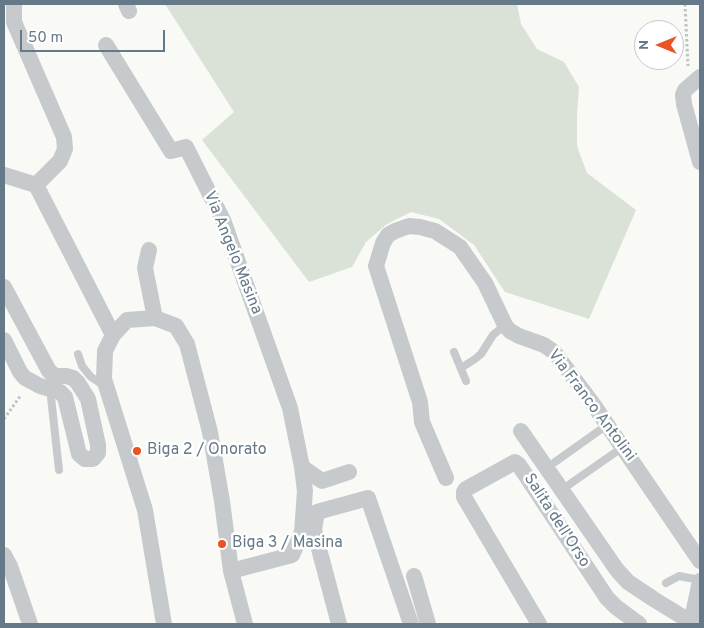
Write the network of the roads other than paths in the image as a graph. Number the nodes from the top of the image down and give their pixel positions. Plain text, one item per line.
1 (14, 4) edge
2 (106, 45) dead end
3 (695, 82) edge
4 (700, 162) edge
5 (4, 175) edge
6 (36, 185) junction
7 (149, 250) dead end
8 (4, 288) edge
9 (154, 318) junction
10 (505, 325) junction
11 (113, 335) junction
12 (4, 340) edge
13 (454, 352) dead end
14 (78, 354) dead end
15 (461, 368) junction
16 (466, 381) dead end
17 (107, 387) junction
18 (50, 388) junction
19 (608, 425) junction
20 (521, 431) dead end
21 (623, 447) junction
22 (555, 462) dead end
23 (302, 467) junction
24 (59, 470) dead end
25 (349, 472) dead end
26 (446, 478) dead end
27 (570, 484) dead end
28 (4, 555) edge
29 (700, 561) edge
30 (231, 571) junction
31 (414, 576) dead end
32 (700, 580) edge
33 (666, 583) dead end
34 (691, 623) edge
35 (30, 624) edge
36 (164, 624) edge
37 (245, 624) edge
38 (338, 624) edge
39 (411, 624) edge
40 (428, 624) edge
41 (539, 624) edge
42 (639, 624) edge

1 - 6 street
2 - 23 street, Via Angelo Masina
3 - 4 street
5 - 6 street
6 - 11 street
7 - 9 street
8 - 18 street
9 - 11 street
9 - 30 street
10 - 15 lane
10 - 19 street, Via Franco Antolini
10 - 26 street
11 - 17 street
12 - 18 street
13 - 15 lane
14 - 17 lane
15 - 16 lane
17 - 36 street
18 - 24 lane
19 - 21 street, Via Franco Antolini
19 - 22 lane
20 - 34 street, Salita dell'Orso
21 - 27 lane
21 - 29 street, Via Franco Antolini
23 - 25 street
23 - 30 street, Via Angelo Masina
28 - 35 street
30 - 37 street
31 - 40 street
32 - 33 lane
32 - 34 street, Salita dell'Orso
38 - 39 street
41 - 42 street, Salita dell'Orso

